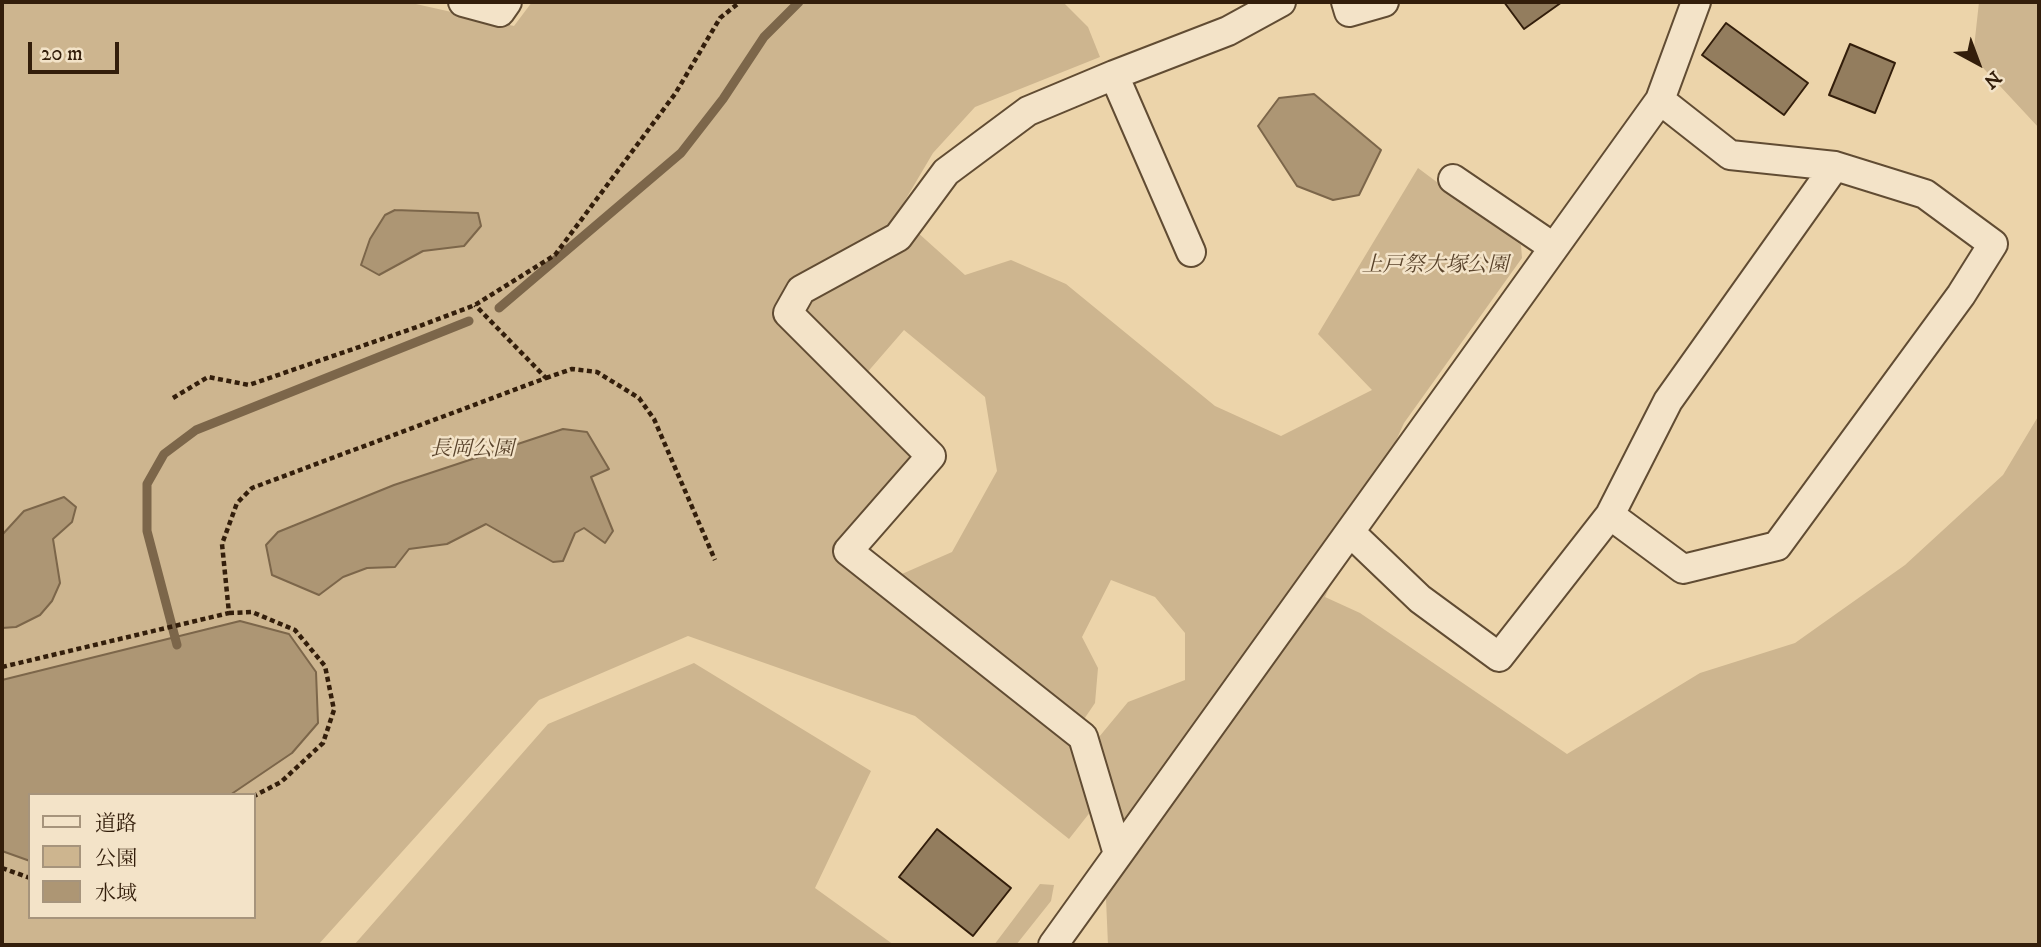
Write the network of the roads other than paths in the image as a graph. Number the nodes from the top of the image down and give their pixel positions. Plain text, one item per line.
1 (463, 2) edge
2 (507, 2) edge
3 (1281, 2) edge
4 (1346, 2) edge
5 (1384, 2) edge
6 (1696, 2) edge
7 (1114, 75) junction
8 (1660, 100) junction
9 (1835, 166) junction
10 (1452, 179) dead end
11 (1553, 247) junction
12 (1191, 252) dead end
13 (1610, 515) junction
14 (1351, 533) junction
15 (1118, 853) junction
16 (1053, 945) edge

1 - 2 street
3 - 7 street
4 - 5 street
6 - 8 street
7 - 12 street
7 - 15 street
8 - 9 street
8 - 11 street
9 - 13 street
9 - 13 street
10 - 11 street
11 - 14 street
13 - 14 street
14 - 15 street
15 - 16 street

